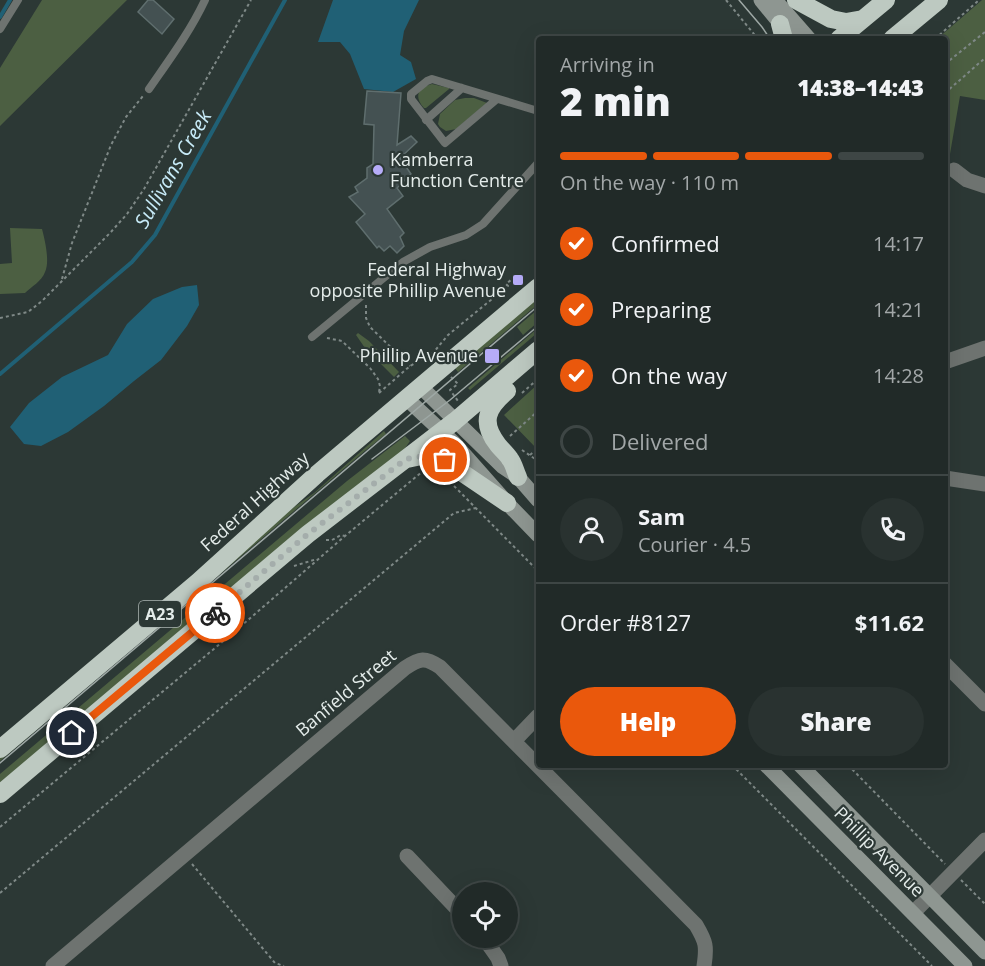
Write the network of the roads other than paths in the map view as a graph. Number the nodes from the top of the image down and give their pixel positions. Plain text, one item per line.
1 (18, 0) edge
2 (205, 0) edge
3 (761, 0) edge
4 (776, 0) edge
5 (796, 0) edge
6 (886, 0) edge
7 (939, 0) edge
8 (863, 19) junction
9 (0, 29) edge
10 (782, 31) edge
11 (806, 36) edge
12 (843, 36) edge
13 (896, 36) edge
14 (462, 88) junction
15 (149, 89) road end
16 (497, 99) junction
17 (536, 110) edge
18 (426, 120) junction
19 (536, 165) edge
20 (954, 170) dead end
21 (985, 186) edge
22 (536, 289) edge
23 (317, 338) road end
24 (985, 348) edge
25 (536, 352) edge
26 (948, 361) edge
27 (536, 367) edge
28 (421, 387) junction
29 (406, 398) junction
30 (448, 425) junction
31 (406, 459) junction
32 (518, 477) junction
33 (948, 478) edge
34 (985, 484) edge
35 (536, 498) edge
36 (507, 504) junction
37 (536, 533) edge
38 (948, 666) edge
39 (985, 704) edge
40 (536, 718) edge
41 (514, 741) junction
42 (0, 749) edge
43 (536, 763) edge
44 (541, 768) edge
45 (769, 768) edge
46 (803, 768) edge
47 (0, 794) edge
48 (985, 840) edge
49 (406, 856) dead end
50 (929, 896) junction
51 (452, 904) edge
52 (913, 913) junction
53 (491, 948) edge
54 (985, 952) edge
55 (53, 966) edge
56 (501, 966) edge
57 (704, 966) edge
58 (965, 966) edge

1 - 9 lane
2 - 15 lane
3 - 10 main road
4 - 11 main road
5 - 8 highway
6 - 8 highway
7 - 13 highway
8 - 12 highway
14 - 16 lane
14 - 18 lane
14 - 18 lane
16 - 17 lane
16 - 18 lane
19 - 23 lane
20 - 21 street
22 - 28 highway, Federal Highway / A23
24 - 26 street
25 - 30 highway, A23
27 - 32 highway
28 - 29 highway, Federal Highway / A23
28 - 30 main road
29 - 30 main road
29 - 42 highway, Federal Highway / A23
30 - 31 highway, A23
30 - 32 main road
30 - 36 main road
31 - 36 highway
31 - 47 highway, A23
32 - 35 main road
33 - 34 street
36 - 37 main road
38 - 39 street
40 - 41 street
41 - 43 street, Banfield Street
41 - 55 street, Banfield Street
44 - 57 street, Banfield Street
45 - 52 main road, Phillip Avenue
46 - 50 main road, Phillip Avenue
48 - 50 street
49 - 51 street
50 - 52 street
50 - 54 main road, Phillip Avenue
52 - 58 main road, Phillip Avenue
53 - 56 street

